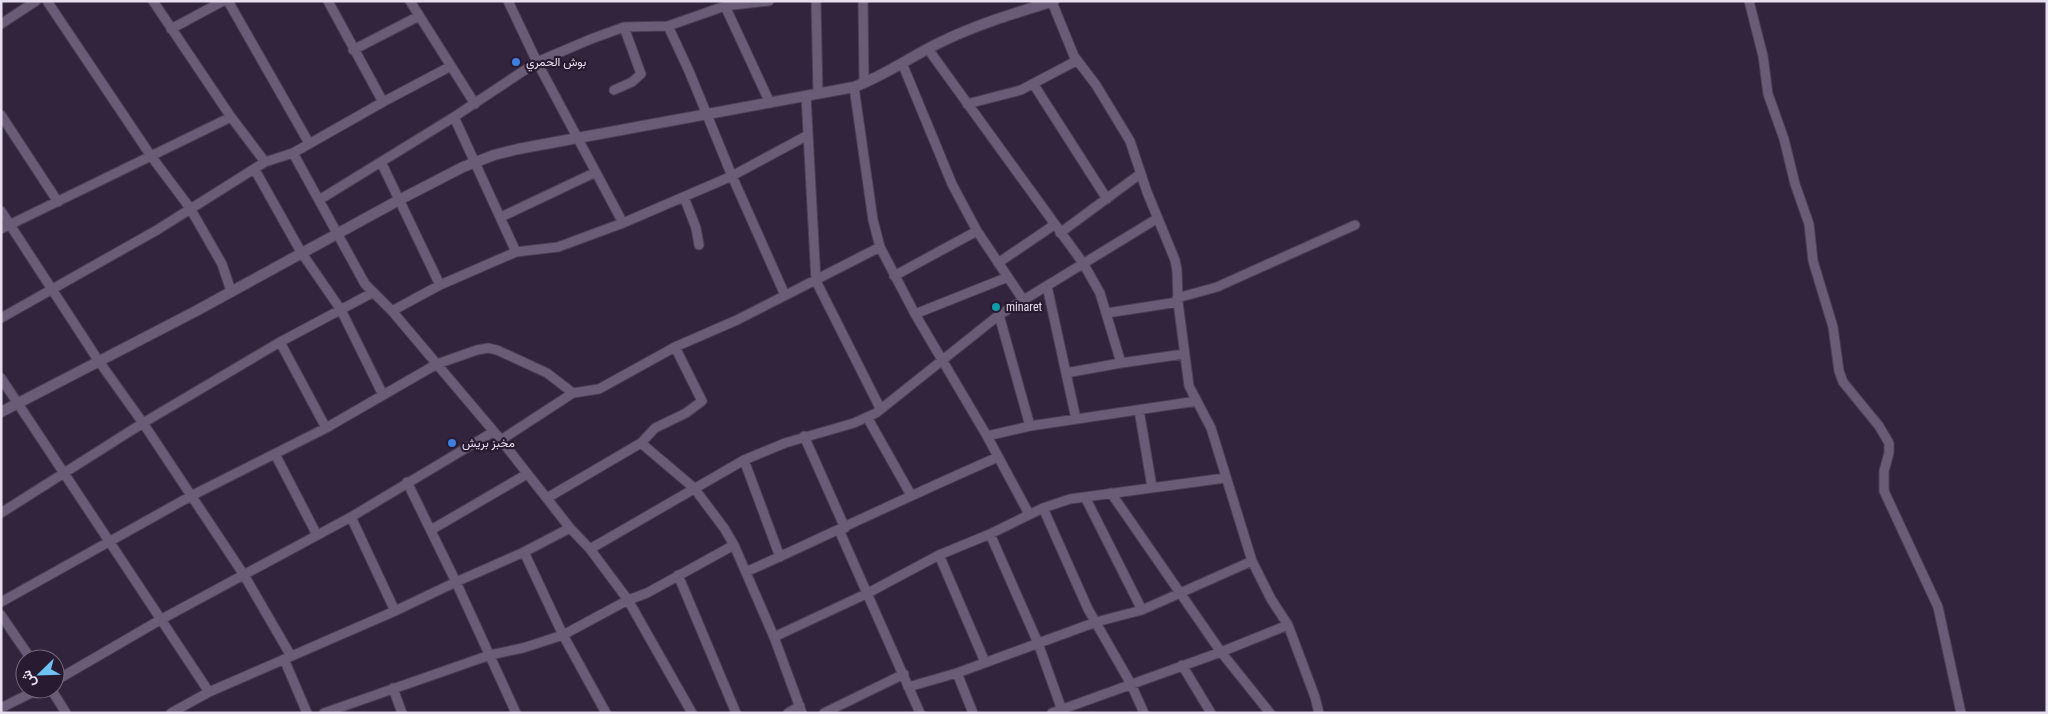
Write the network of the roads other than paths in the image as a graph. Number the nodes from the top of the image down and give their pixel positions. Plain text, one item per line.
1 (36, 1) edge
2 (47, 1) edge
3 (153, 1) edge
4 (223, 1) edge
5 (228, 1) edge
6 (328, 1) edge
7 (410, 1) edge
8 (508, 1) edge
9 (769, 1) edge
10 (816, 1) edge
11 (863, 1) edge
12 (1749, 1) edge
13 (1053, 2) edge
14 (1029, 5) edge
15 (725, 6) junction
16 (419, 16) junction
17 (1, 24) edge
18 (668, 26) junction
19 (624, 27) junction
20 (171, 28) junction
21 (928, 49) junction
22 (353, 50) junction
23 (1076, 60) junction
24 (538, 62) junction
25 (902, 63) junction
26 (451, 66) junction
27 (859, 85) junction
28 (1034, 85) junction
29 (614, 90) dead end
30 (818, 93) junction
31 (806, 96) junction
32 (383, 102) junction
33 (770, 103) junction
34 (475, 104) junction
35 (967, 104) junction
36 (1, 114) edge
37 (707, 115) junction
38 (231, 117) junction
39 (454, 117) junction
40 (5, 128) edge
41 (808, 135) junction
42 (578, 138) junction
43 (309, 143) junction
44 (292, 153) junction
45 (151, 156) junction
46 (265, 162) junction
47 (381, 162) junction
48 (475, 162) junction
49 (256, 170) junction
50 (596, 172) junction
51 (1140, 174) junction
52 (732, 176) junction
53 (684, 196) junction
54 (1106, 199) junction
55 (319, 200) junction
56 (399, 200) junction
57 (58, 202) junction
58 (190, 208) junction
59 (1, 211) edge
60 (501, 217) junction
61 (1158, 218) junction
62 (623, 223) junction
63 (1355, 224) dead end
64 (6, 227) edge
65 (1057, 229) junction
66 (977, 230) junction
67 (337, 233) junction
68 (699, 245) dead end
69 (880, 247) junction
70 (301, 252) junction
71 (516, 252) junction
72 (998, 263) junction
73 (1083, 263) junction
74 (894, 276) junction
75 (1008, 278) junction
76 (816, 281) junction
77 (440, 285) junction
78 (1047, 286) junction
79 (53, 290) junction
80 (231, 291) junction
81 (372, 293) junction
82 (785, 295) junction
83 (1178, 300) junction
84 (1024, 301) junction
85 (341, 310) junction
86 (392, 311) junction
87 (1107, 313) junction
88 (915, 314) junction
89 (998, 316) junction
90 (1, 318) edge
91 (280, 342) junction
92 (675, 347) junction
93 (1184, 354) junction
94 (98, 360) junction
95 (942, 360) junction
96 (1121, 362) junction
97 (437, 364) junction
98 (1066, 373) junction
99 (1, 378) edge
100 (572, 393) junction
101 (384, 395) junction
102 (1197, 401) junction
103 (18, 402) junction
104 (880, 408) junction
105 (1139, 410) junction
106 (1, 412) edge
107 (867, 417) junction
108 (1076, 419) junction
109 (143, 423) junction
110 (1030, 426) junction
111 (326, 428) junction
112 (494, 432) junction
113 (804, 436) junction
114 (987, 436) junction
115 (501, 440) junction
116 (641, 444) junction
117 (275, 454) junction
118 (998, 457) junction
119 (744, 460) junction
120 (63, 473) junction
121 (528, 474) junction
122 (1226, 478) junction
123 (407, 482) junction
124 (1152, 487) junction
125 (694, 488) junction
126 (1111, 493) junction
127 (911, 495) junction
128 (191, 496) junction
129 (1085, 497) junction
130 (547, 498) junction
131 (1043, 508) junction
132 (1, 513) edge
133 (1029, 514) junction
134 (351, 517) junction
135 (570, 528) junction
136 (842, 529) junction
137 (431, 530) junction
138 (990, 534) junction
139 (317, 535) junction
140 (111, 541) junction
141 (734, 544) junction
142 (590, 549) junction
143 (524, 552) junction
144 (939, 555) junction
145 (780, 557) junction
146 (1252, 561) junction
147 (746, 572) junction
148 (244, 575) junction
149 (678, 575) junction
150 (456, 582) junction
151 (1180, 592) junction
152 (868, 593) junction
153 (628, 600) junction
154 (1, 602) edge
155 (1142, 610) junction
156 (396, 611) junction
157 (1, 615) edge
158 (160, 620) junction
159 (1096, 622) junction
160 (1288, 625) junction
161 (563, 634) junction
162 (774, 637) junction
163 (1038, 643) junction
164 (24, 649) edge
165 (1221, 652) junction
166 (490, 655) junction
167 (287, 658) junction
168 (985, 662) junction
169 (1182, 665) junction
170 (957, 673) junction
171 (904, 674) junction
172 (65, 675) edge
173 (1132, 684) junction
174 (908, 687) junction
175 (393, 688) junction
176 (209, 692) junction
177 (19, 699) edge
178 (57, 699) edge
179 (1, 708) edge
180 (184, 710) edge
181 (801, 710) edge
182 (1062, 711) edge
183 (66, 713) edge
184 (171, 713) edge
185 (307, 713) edge
186 (324, 713) edge
187 (402, 713) edge
188 (516, 713) edge
189 (606, 713) edge
190 (692, 713) edge
191 (736, 713) edge
192 (788, 713) edge
193 (824, 713) edge
194 (920, 713) edge
195 (972, 713) edge
196 (1052, 713) edge
197 (1144, 713) edge
198 (1211, 713) edge
199 (1270, 713) edge
200 (1319, 713) edge
201 (1961, 713) edge

1 - 17 street
2 - 45 street
3 - 20 street
4 - 20 street
5 - 43 street
6 - 22 street
7 - 16 street
8 - 24 street
9 - 15 street
10 - 30 street
11 - 27 street
12 - 201 street
13 - 14 street
13 - 23 street
14 - 21 street
15 - 18 street
15 - 33 street
16 - 22 street
16 - 26 street
18 - 19 street
18 - 37 street
19 - 24 street
19 - 29 street
20 - 38 street
21 - 25 street
21 - 35 street
22 - 32 street
23 - 28 street
23 - 51 street
24 - 34 street
24 - 42 street
25 - 27 street
25 - 66 street
26 - 32 street
26 - 34 street
27 - 30 street
27 - 69 street
28 - 35 street
28 - 54 street
30 - 31 street
31 - 33 street
31 - 41 street
32 - 43 street
33 - 37 street
34 - 39 street
35 - 65 street
36 - 40 street
37 - 42 street
37 - 52 street
38 - 45 street
38 - 46 street
39 - 47 street
39 - 48 street
40 - 57 street
41 - 52 street
41 - 76 street
42 - 48 street
42 - 50 street
43 - 44 street
44 - 46 street
44 - 55 street
45 - 57 street
45 - 58 street
46 - 49 street
47 - 55 street
47 - 56 street
48 - 56 street
48 - 60 street
49 - 58 street
49 - 70 street
50 - 60 street
50 - 62 street
51 - 54 street
51 - 61 street
52 - 53 street
52 - 82 street
53 - 62 street
53 - 68 street
54 - 65 street
55 - 67 street
56 - 67 street
56 - 77 street
57 - 64 street
58 - 79 street
58 - 80 street
59 - 64 street
60 - 71 street
61 - 73 street
61 - 83 street
62 - 71 street
63 - 83 street
64 - 79 street
65 - 72 street
65 - 73 street
66 - 72 street
66 - 74 street
67 - 70 street
67 - 81 street
69 - 74 street
69 - 76 street
70 - 80 street
70 - 85 street
71 - 77 street
72 - 75 street
73 - 78 street
73 - 87 street
74 - 88 street
75 - 84 street
75 - 88 street
76 - 82 street
76 - 104 street
77 - 86 street
78 - 84 street
78 - 98 street
79 - 90 street
79 - 94 street
80 - 94 street
81 - 85 street
81 - 86 street
82 - 92 street
83 - 87 street
83 - 93 street
84 - 89 street
85 - 91 street
85 - 101 street
86 - 97 street
87 - 96 street
88 - 95 street
89 - 95 street
89 - 110 street
91 - 109 street
91 - 111 street
92 - 100 street
92 - 116 street
93 - 96 street
93 - 102 street
94 - 103 street
94 - 109 street
95 - 104 street
95 - 114 street
96 - 98 street
97 - 100 street
97 - 101 street
97 - 112 street
98 - 108 street
99 - 103 street
100 - 115 street
101 - 111 street
102 - 105 street
102 - 122 street
103 - 106 street
103 - 120 street
104 - 107 street
105 - 108 street
105 - 124 street
107 - 113 street
107 - 127 street
108 - 110 street
109 - 120 street
109 - 128 street
110 - 114 street
111 - 117 street
112 - 115 street
112 - 123 street
113 - 119 street
113 - 136 street
114 - 118 street
115 - 121 street
116 - 125 street
116 - 130 street
117 - 128 street
117 - 139 street
118 - 127 street
118 - 133 street
119 - 125 street
119 - 145 street
120 - 132 street
120 - 140 street
121 - 130 street
121 - 137 street
122 - 124 street
122 - 146 street
123 - 134 street
123 - 137 street
124 - 126 street
125 - 141 street
125 - 142 street
126 - 129 street
126 - 151 street
127 - 136 street
128 - 140 street
128 - 148 street
129 - 131 street
129 - 155 street
130 - 135 street
131 - 133 street
131 - 159 street
133 - 138 street
134 - 139 street
134 - 156 street
135 - 142 street
135 - 143 street
136 - 145 street
136 - 152 street
137 - 150 street
138 - 144 street
138 - 163 street
139 - 148 street
140 - 154 street
140 - 158 street
141 - 147 street
141 - 149 street
142 - 153 street
143 - 150 street
143 - 161 street
144 - 152 street
144 - 168 street
145 - 147 street
146 - 151 street
146 - 160 street
147 - 162 street
148 - 158 street
148 - 167 street
149 - 153 street
149 - 191 street
150 - 156 street
150 - 166 street
151 - 155 street
151 - 165 street
152 - 162 street
152 - 171 street
153 - 161 street
153 - 190 street
155 - 159 street
156 - 167 street
157 - 164 street
158 - 172 street
158 - 176 street
159 - 163 street
159 - 173 street
160 - 165 street
160 - 200 street
161 - 166 street
161 - 189 street
162 - 181 street
163 - 168 street
163 - 182 street
165 - 169 street
165 - 199 street
166 - 175 street
166 - 188 street
167 - 176 street
167 - 185 street
168 - 170 street
169 - 173 street
169 - 198 street
170 - 174 street
170 - 195 street
171 - 174 street
171 - 193 street
173 - 182 street
173 - 197 street
174 - 194 street
175 - 186 street
175 - 187 street
176 - 180 street
177 - 179 street
178 - 183 street
180 - 184 street
181 - 192 street
182 - 196 street

